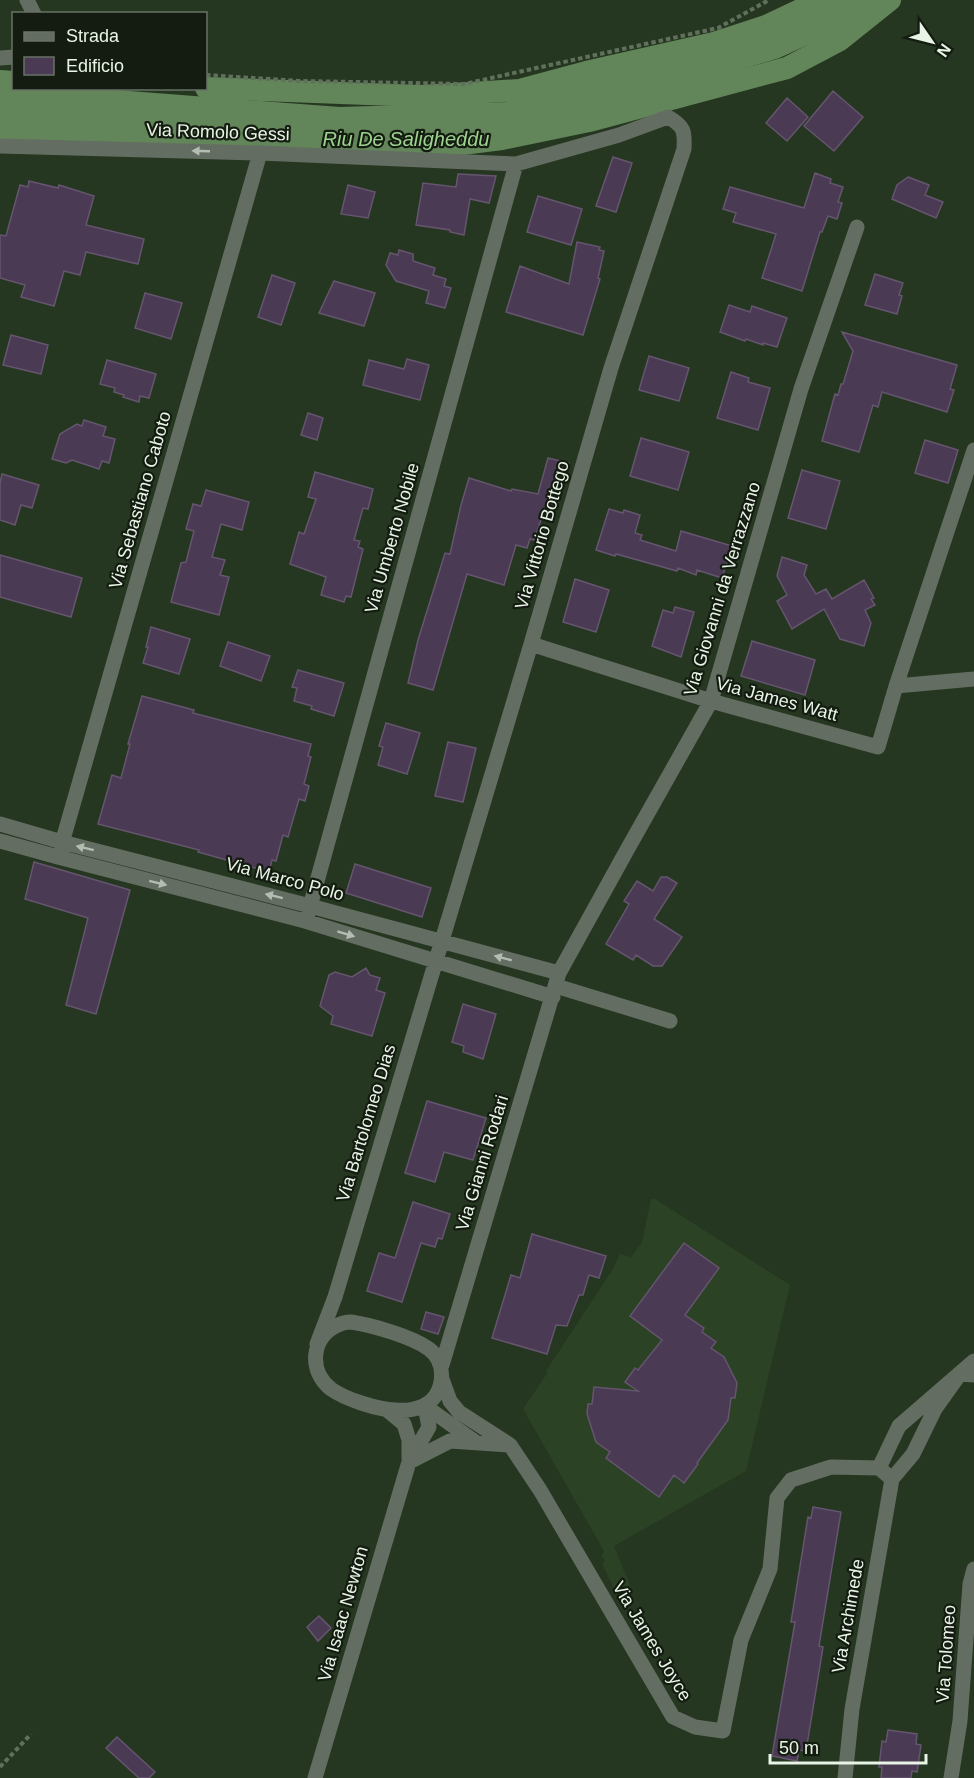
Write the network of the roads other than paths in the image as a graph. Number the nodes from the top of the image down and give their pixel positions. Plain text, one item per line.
1 (678, 123) joint
2 (0, 146) edge
3 (260, 153) junction
4 (516, 164) junction
5 (857, 227) dead end
6 (974, 450) edge
7 (531, 644) junction
8 (974, 679) edge
9 (896, 686) junction
10 (711, 701) junction
11 (0, 824) edge
12 (0, 841) edge
13 (62, 842) junction
14 (58, 857) junction
15 (310, 906) junction
16 (306, 921) junction
17 (441, 941) junction
18 (435, 961) junction
19 (556, 985) junction
20 (670, 1021) dead end
21 (335, 1297) junction
22 (351, 1322) junction
23 (317, 1344) junction
24 (974, 1361) edge
25 (442, 1372) junction
26 (967, 1374) edge
27 (425, 1406) junction
28 (387, 1410) junction
29 (477, 1443) junction
30 (510, 1445) junction
31 (409, 1462) junction
32 (879, 1468) junction
33 (892, 1479) junction
34 (974, 1569) edge
35 (315, 1778) edge
36 (845, 1778) edge
37 (951, 1778) edge

1 - 4 street, Via Romolo Gessi
1 - 7 street, Via Vittorio Bottego
3 -> 2 street, Via Romolo Gessi
3 - 4 street, Via Romolo Gessi
3 - 13 street, Via Sebastiano Caboto
4 - 15 street, Via Umberto Nobile
5 - 10 street, Via Giovanni da Verrazzano
6 - 9 street
7 - 10 street, Via James Watt
7 - 17 street, Via Vittorio Bottego
8 - 9 street
9 - 10 street, Via James Watt
10 - 19 street, Via Giovanni da Verrazzano
11 - 13 street, Via Marco Polo
12 - 14 street, Via Marco Polo
13 - 14 street, Via Sebastiano Caboto
15 -> 13 street, Via Marco Polo
14 -> 16 street, Via Marco Polo
15 - 16 street, Via Umberto Nobile
15 - 17 street, Via Marco Polo
16 -> 18 street, Via Marco Polo
17 - 18 street, Via Vittorio Bottego
19 -> 17 street, Via Marco Polo
18 - 19 street, Via Marco Polo
18 - 21 street, Via Bartolomeo Dias
19 - 20 street, Via Marco Polo
19 - 25 street, Via Gianni Rodari
21 - 22 street
21 - 23 street, Via Bartolomeo Dias
22 - 23 street
22 - 25 street
23 - 28 street
24 - 26 street
25 - 27 street
25 - 30 street, Via James Joyce
26 - 32 street
26 - 33 street
27 - 28 street
27 - 29 street
27 - 31 street, Via Isaac Newton
28 - 31 street, Via Isaac Newton
29 - 30 street
29 - 31 street
30 - 32 street, Via James Joyce
31 - 35 street, Via Isaac Newton
32 - 33 street
33 - 36 street, Via Archimede
34 - 37 street, Via Tolomeo

